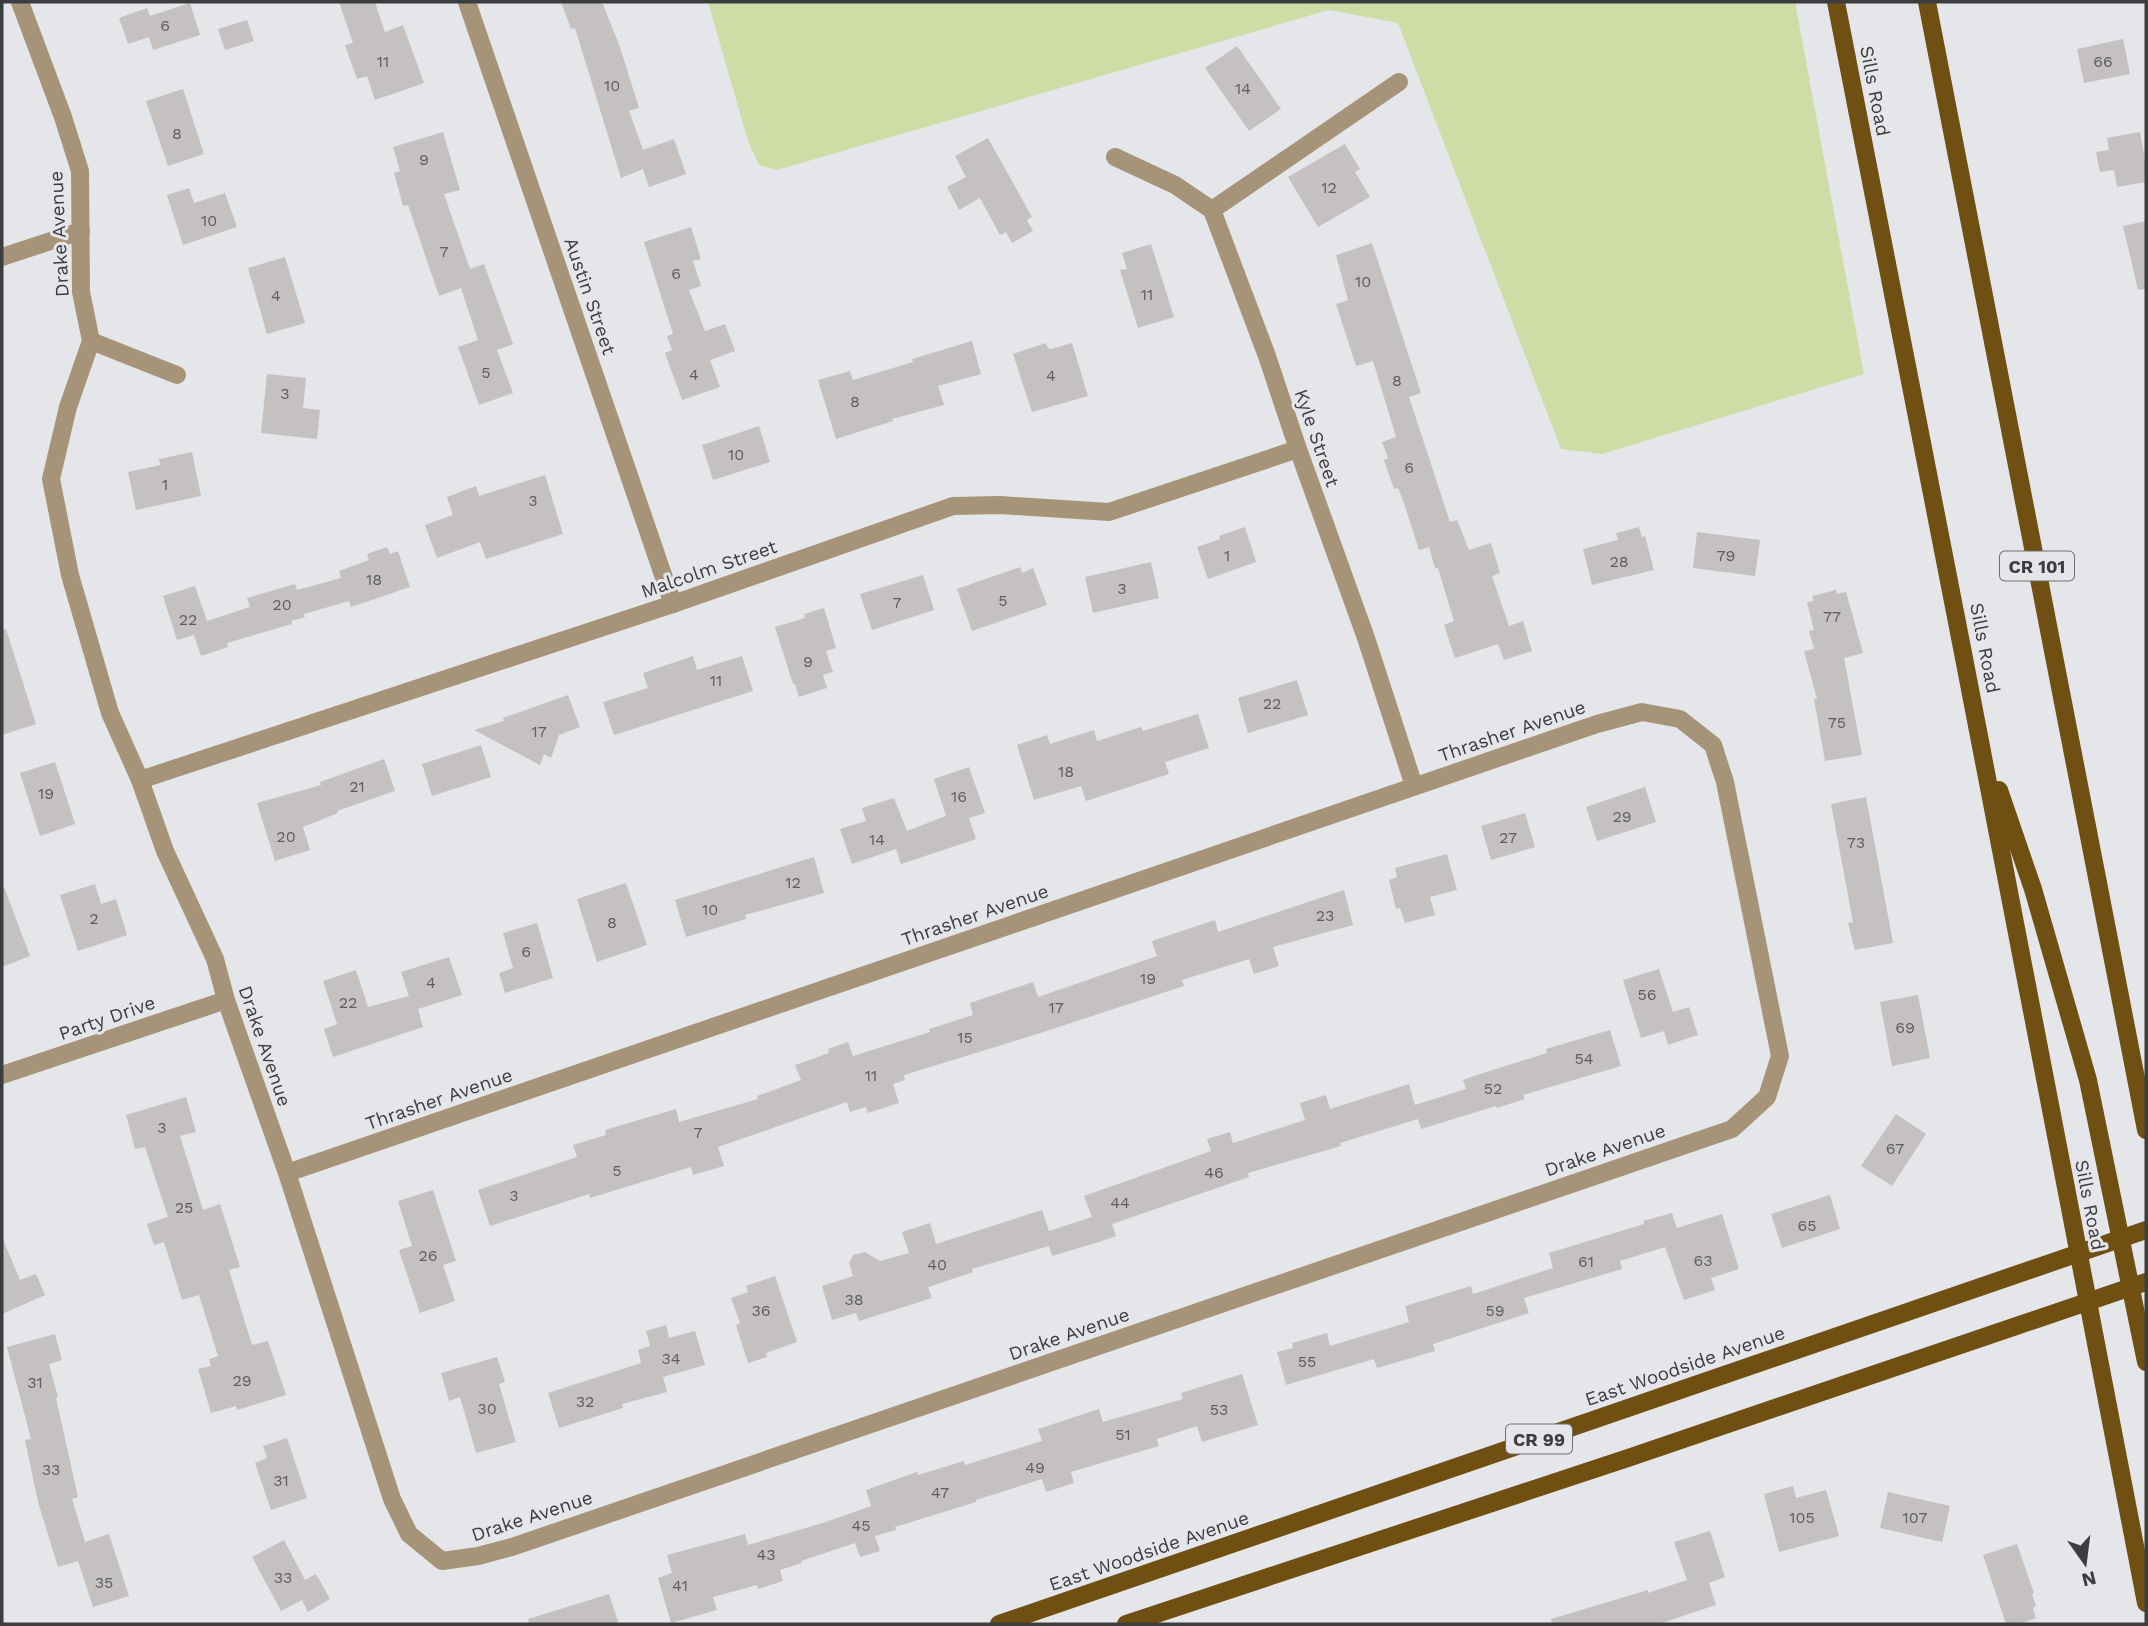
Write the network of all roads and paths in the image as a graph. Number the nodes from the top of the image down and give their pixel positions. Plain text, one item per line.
1 (20, 2) edge
2 (467, 2) edge
3 (1836, 2) edge
4 (1927, 2) edge
5 (1399, 82) dead end
6 (1115, 157) dead end
7 (1212, 210) junction
8 (81, 231) junction
9 (2, 257) edge
10 (91, 341) junction
11 (177, 375) dead end
12 (1298, 449) junction
13 (673, 604) junction
14 (1680, 719) joint
15 (1981, 740) junction
16 (140, 780) junction
17 (1414, 786) junction
18 (226, 1000) junction
19 (2, 1075) edge
20 (2146, 1130) edge
21 (287, 1173) junction
22 (2146, 1230) edge
23 (2120, 1239) junction
24 (2079, 1253) junction
25 (2138, 1284) edge
26 (2087, 1302) junction
27 (2146, 1362) edge
28 (2146, 1603) edge
29 (999, 1624) edge
30 (1126, 1624) edge

1 - 8 street, Drake Avenue
2 - 13 street, Austin Street
3 - 15 main road, Sills Road
4 - 20 main road, CR 101
5 - 7 street
6 - 7 street
7 - 12 street, Kyle Street
8 - 9 street
8 - 10 street, Drake Avenue
10 - 11 street
10 - 16 street, Drake Avenue
12 - 13 street, Malcolm Street
12 - 17 street, Kyle Street
13 - 16 street, Malcolm Street
14 - 17 street, Thrasher Avenue
14 - 21 street, Drake Avenue
15 - 23 main road
15 - 24 main road, Sills Road
16 - 18 street, Drake Avenue
17 - 21 street, Thrasher Avenue
18 - 19 street, Party Drive
18 - 21 street, Drake Avenue
22 - 23 main road, East Woodside Avenue / CR 99
23 - 24 main road, East Woodside Avenue / CR 99
23 - 25 main road
24 - 26 main road, Sills Road
24 - 29 main road, East Woodside Avenue / CR 99
25 - 26 main road, CR 99
25 - 27 main road
26 - 28 main road, Sills Road
26 - 30 main road, CR 99

